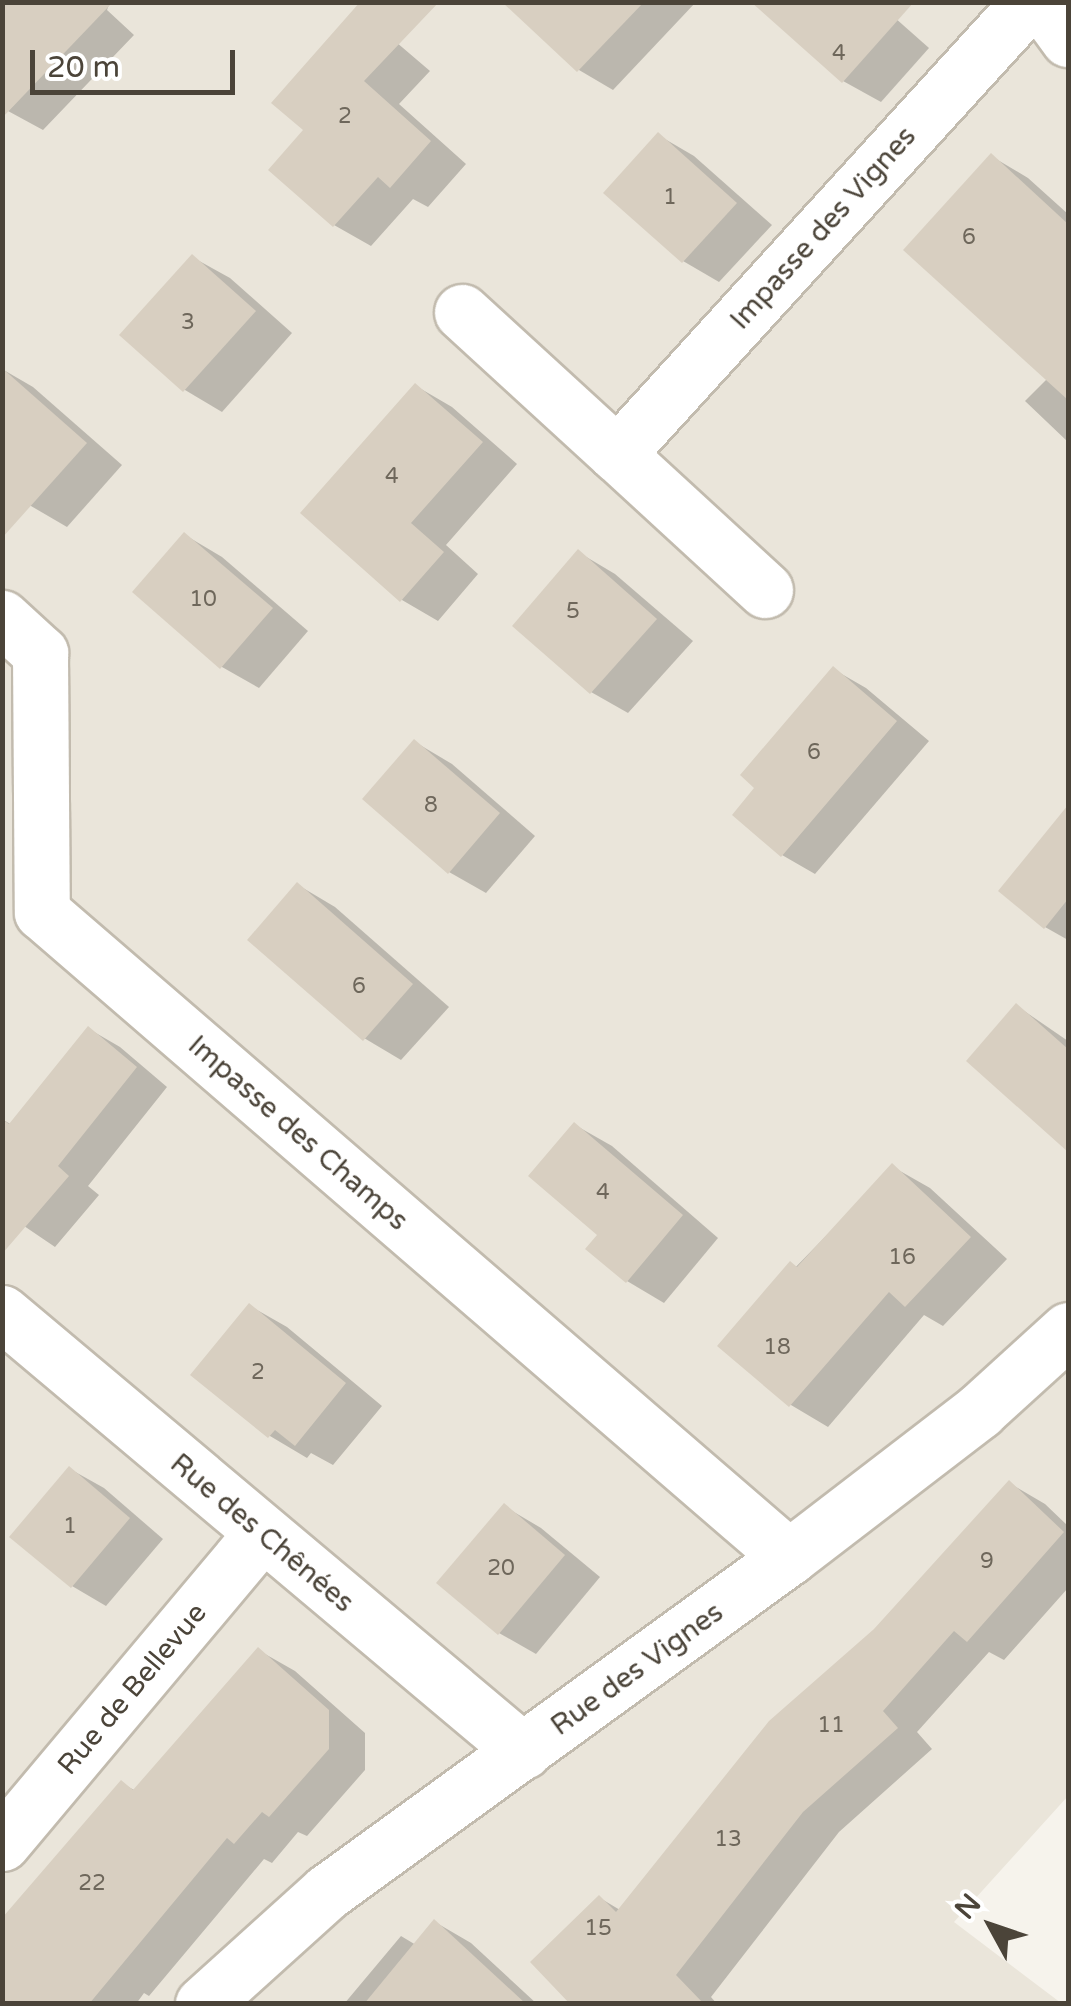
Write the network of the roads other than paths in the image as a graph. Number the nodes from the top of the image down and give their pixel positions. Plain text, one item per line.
1 (1028, 2) edge
2 (1041, 2) edge
3 (1068, 39) edge
4 (462, 312) dead end
5 (618, 454) junction
6 (765, 590) dead end
7 (2, 618) edge
8 (2, 1313) edge
9 (1068, 1330) edge
10 (262, 1534) junction
11 (789, 1557) junction
12 (523, 1751) junction
13 (2, 1843) edge
14 (203, 2004) edge

1 - 5 street, Impasse des Vignes
2 - 3 street
4 - 5 street
5 - 6 street
7 - 11 street, Impasse des Champs
8 - 10 street, Rue des Chênées
9 - 11 street, Rue des Vignes
10 - 12 street, Rue des Chênées
10 - 13 street, Rue de Bellevue
11 - 12 street, Rue des Vignes
12 - 14 street, Rue des Vignes

